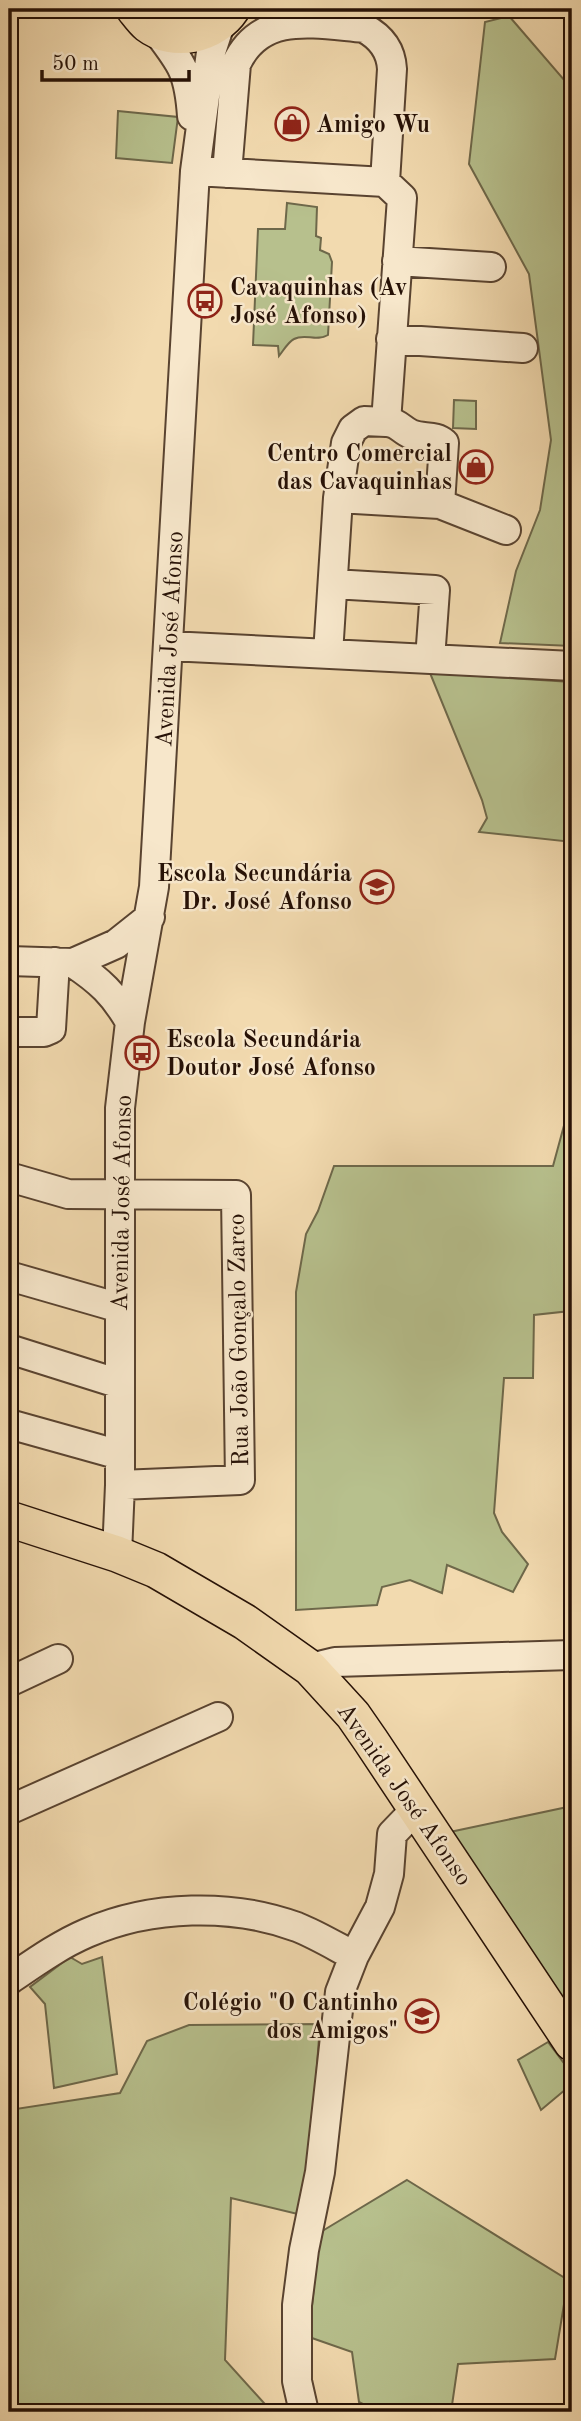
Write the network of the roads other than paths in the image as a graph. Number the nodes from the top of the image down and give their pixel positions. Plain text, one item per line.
1 (105, 9) edge
2 (227, 15) edge
3 (146, 21) edge
4 (195, 171) junction
5 (227, 173) junction
6 (385, 181) junction
7 (397, 261) junction
8 (491, 267) dead end
9 (391, 339) junction
10 (523, 348) dead end
11 (386, 422) junction
12 (338, 498) junction
13 (440, 504) junction
14 (506, 530) dead end
15 (332, 584) junction
16 (169, 646) junction
17 (328, 654) junction
18 (430, 659) junction
19 (572, 666) edge
20 (149, 917) junction
21 (9, 961) edge
22 (64, 962) junction
23 (130, 1022) junction
24 (9, 1032) edge
25 (9, 1177) edge
26 (119, 1195) junction
27 (9, 1276) edge
28 (120, 1308) junction
29 (9, 1349) edge
30 (120, 1384) junction
31 (9, 1424) edge
32 (120, 1455) junction
33 (120, 1485) junction
34 (9, 1519) edge
35 (117, 1554) junction
36 (572, 1655) edge
37 (58, 1659) dead end
38 (310, 1668) junction
39 (9, 1682) edge
40 (218, 1717) dead end
41 (417, 1808) junction
42 (9, 1810) edge
43 (354, 1956) junction
44 (9, 1979) edge
45 (572, 2043) edge
46 (304, 2412) edge

1 - 3 main road
2 - 3 main road
2 - 4 street, Avenida José Afonso
3 - 4 street, Avenida José Afonso
4 - 5 street
4 - 16 street, Avenida José Afonso
5 - 6 street
5 - 6 street
6 - 7 street
7 - 8 street
7 - 9 street
9 - 10 street
9 - 11 street
11 - 12 street
11 - 13 street
12 - 13 street
12 - 15 street
13 - 14 street
15 - 17 street
15 - 18 street
16 - 17 street
16 - 20 street, Avenida José Afonso
17 - 18 street
18 - 19 street
20 - 22 street
20 - 23 street, Avenida José Afonso
21 - 22 street
22 - 23 street
22 - 24 street
23 - 26 street, Avenida José Afonso
25 - 26 street
26 - 28 street, Avenida José Afonso
26 - 33 street, Rua João Gonçalo Zarco
27 - 28 street
28 - 30 street, Avenida José Afonso
29 - 30 street
30 - 32 street, Avenida José Afonso
31 - 32 street
32 - 33 street, Avenida José Afonso
33 - 35 street, Avenida José Afonso
34 - 35 main road
35 - 38 main road, Avenida José Afonso
36 - 38 street
37 - 39 street
38 - 41 main road, Avenida José Afonso
40 - 42 street
41 - 43 street
41 - 45 main road, Avenida José Afonso
43 - 44 street
43 - 46 street

